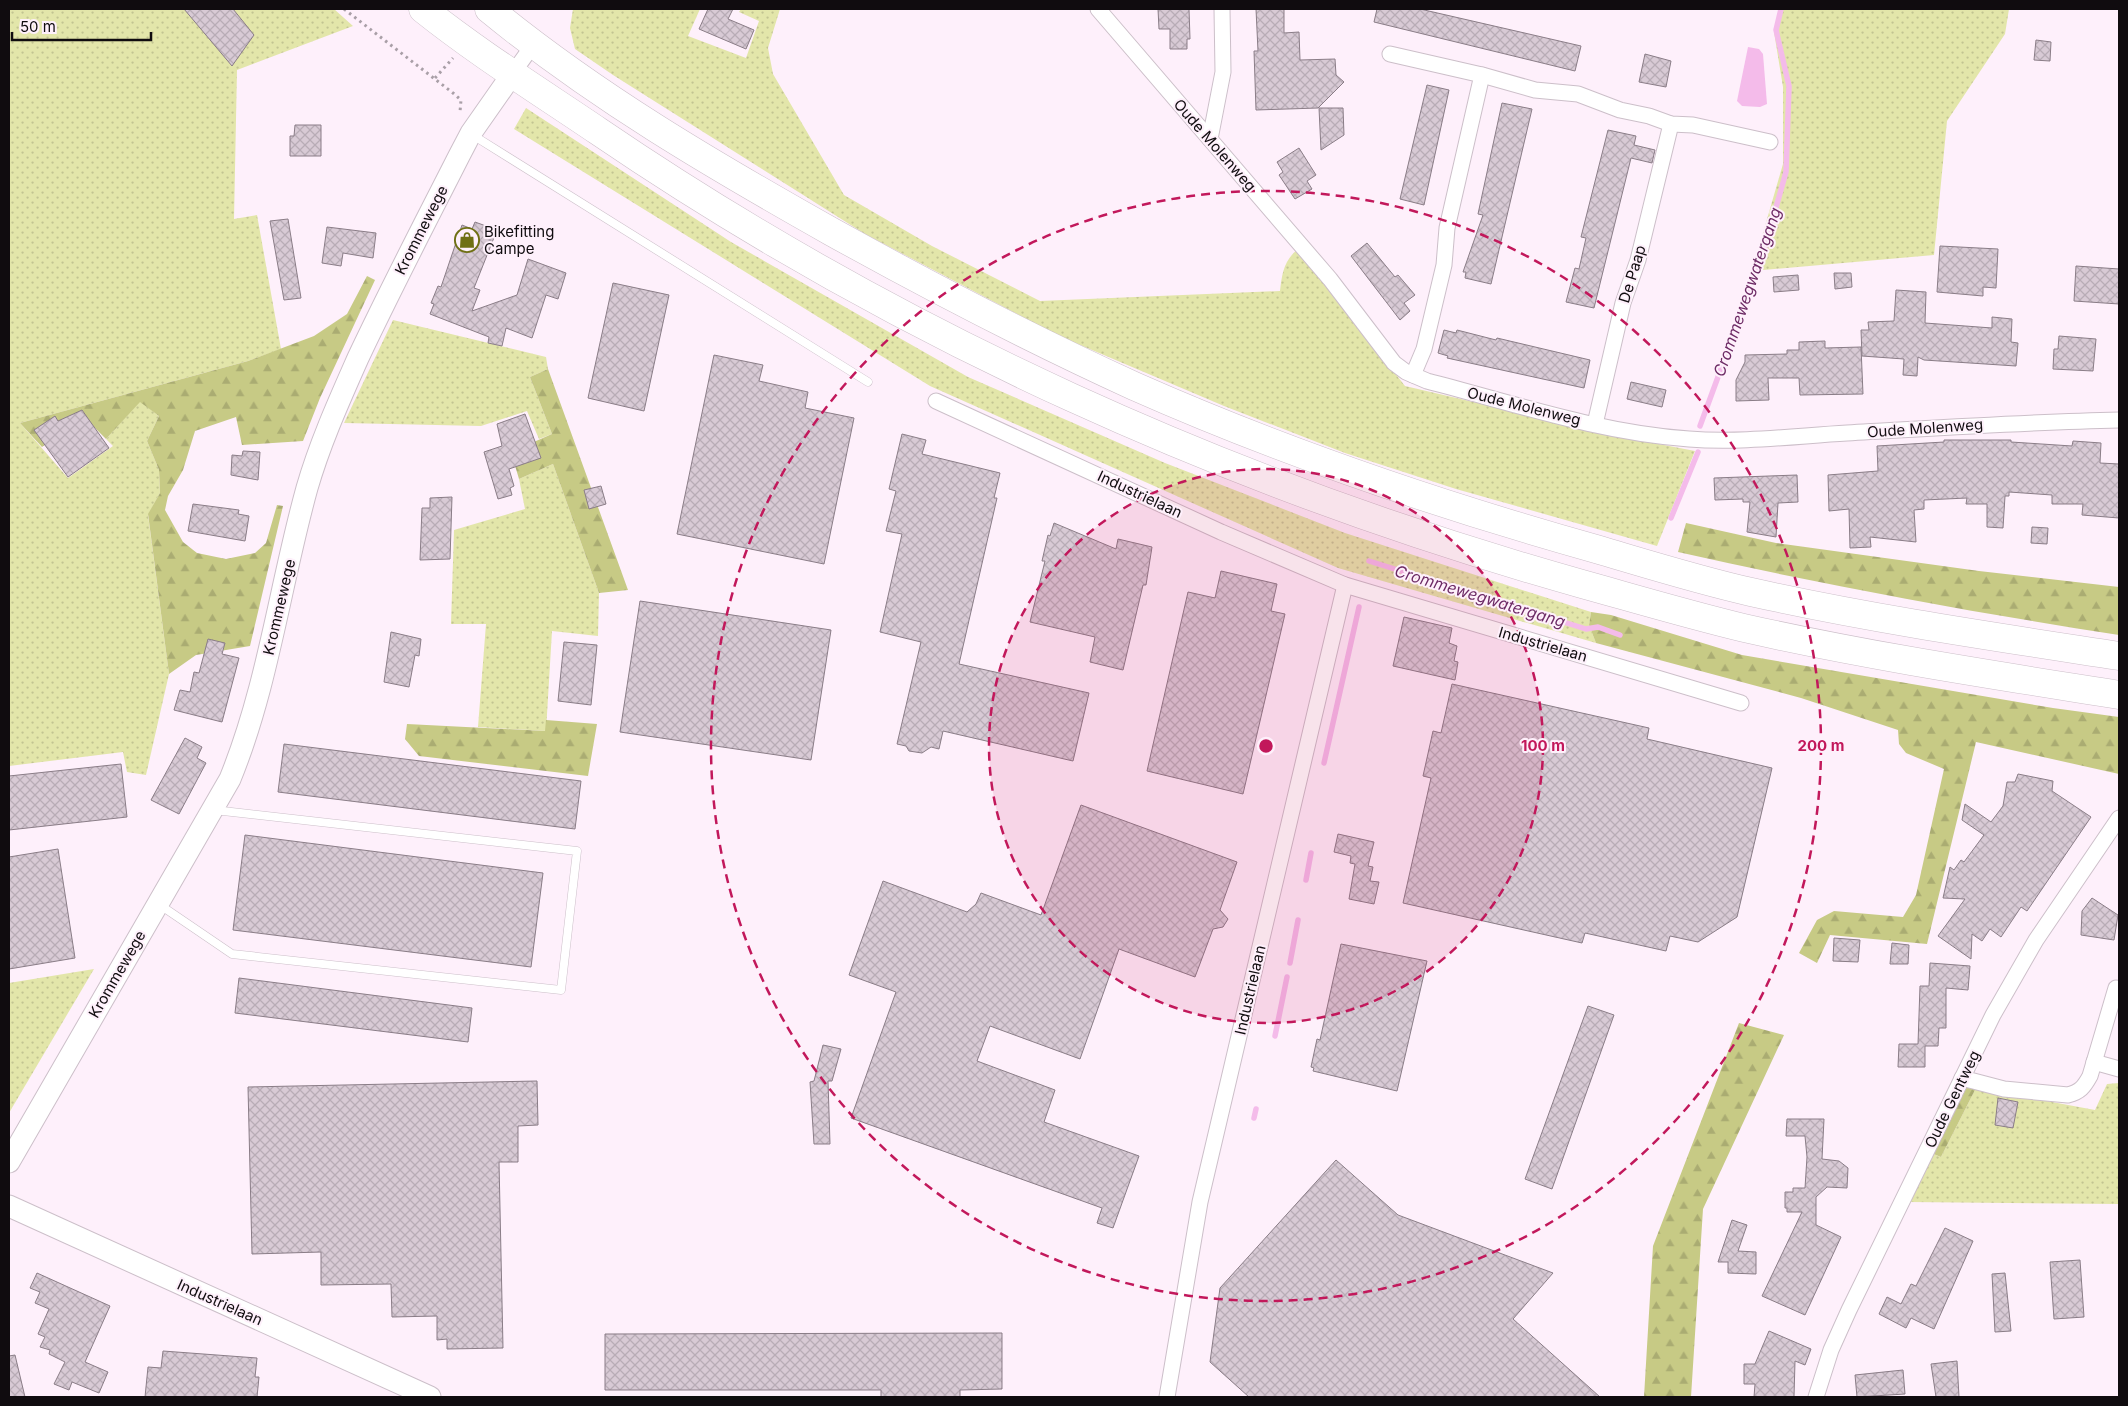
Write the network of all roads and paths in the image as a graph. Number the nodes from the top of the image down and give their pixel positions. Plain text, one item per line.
1 (344, 9) edge
2 (423, 9) edge
3 (489, 9) edge
4 (1098, 9) edge
5 (1222, 9) edge
6 (533, 45) junction
7 (1390, 54) dead end
8 (454, 57) dead end
9 (513, 73) junction
10 (1482, 75) junction
11 (1671, 124) junction
12 (471, 134) junction
13 (1210, 139) junction
14 (1770, 142) dead end
15 (1414, 375) junction
16 (868, 382) dead end
17 (936, 401) dead end
18 (2119, 420) edge
19 (1595, 424) junction
20 (1345, 585) junction
21 (2119, 656) edge
22 (2119, 695) edge
23 (1741, 703) dead end
24 (214, 810) junction
25 (2119, 818) edge
26 (159, 904) junction
27 (2116, 988) dead end
28 (2094, 1062) junction
29 (2119, 1069) edge
30 (1962, 1078) junction
31 (9, 1162) edge
32 (9, 1206) edge
33 (430, 1397) edge
34 (1166, 1397) edge
35 (1816, 1397) edge

1 - 8 path
2 - 9 highway
3 - 6 highway
4 - 13 street, Oude Molenweg
5 - 13 street
6 - 9 street, Krommewege
6 - 21 highway
7 - 10 street
9 - 12 street, Krommewege
9 - 22 highway
10 - 11 street
10 - 15 street
11 - 14 street
11 - 19 street, De Paap
12 - 16 lane
12 - 24 street, Krommewege
13 - 15 street, Oude Molenweg
15 - 19 street, Oude Molenweg
17 - 20 street, Industrielaan
18 - 19 street, Oude Molenweg
20 - 23 street, Industrielaan
20 - 34 street, Industrielaan
24 - 26 street, Krommewege
24 - 26 lane
25 - 30 street, Oude Gentweg
26 - 31 street, Krommewege
27 - 28 street
28 - 29 street
28 - 30 street
30 - 35 street, Oude Gentweg
32 - 33 street, Industrielaan

